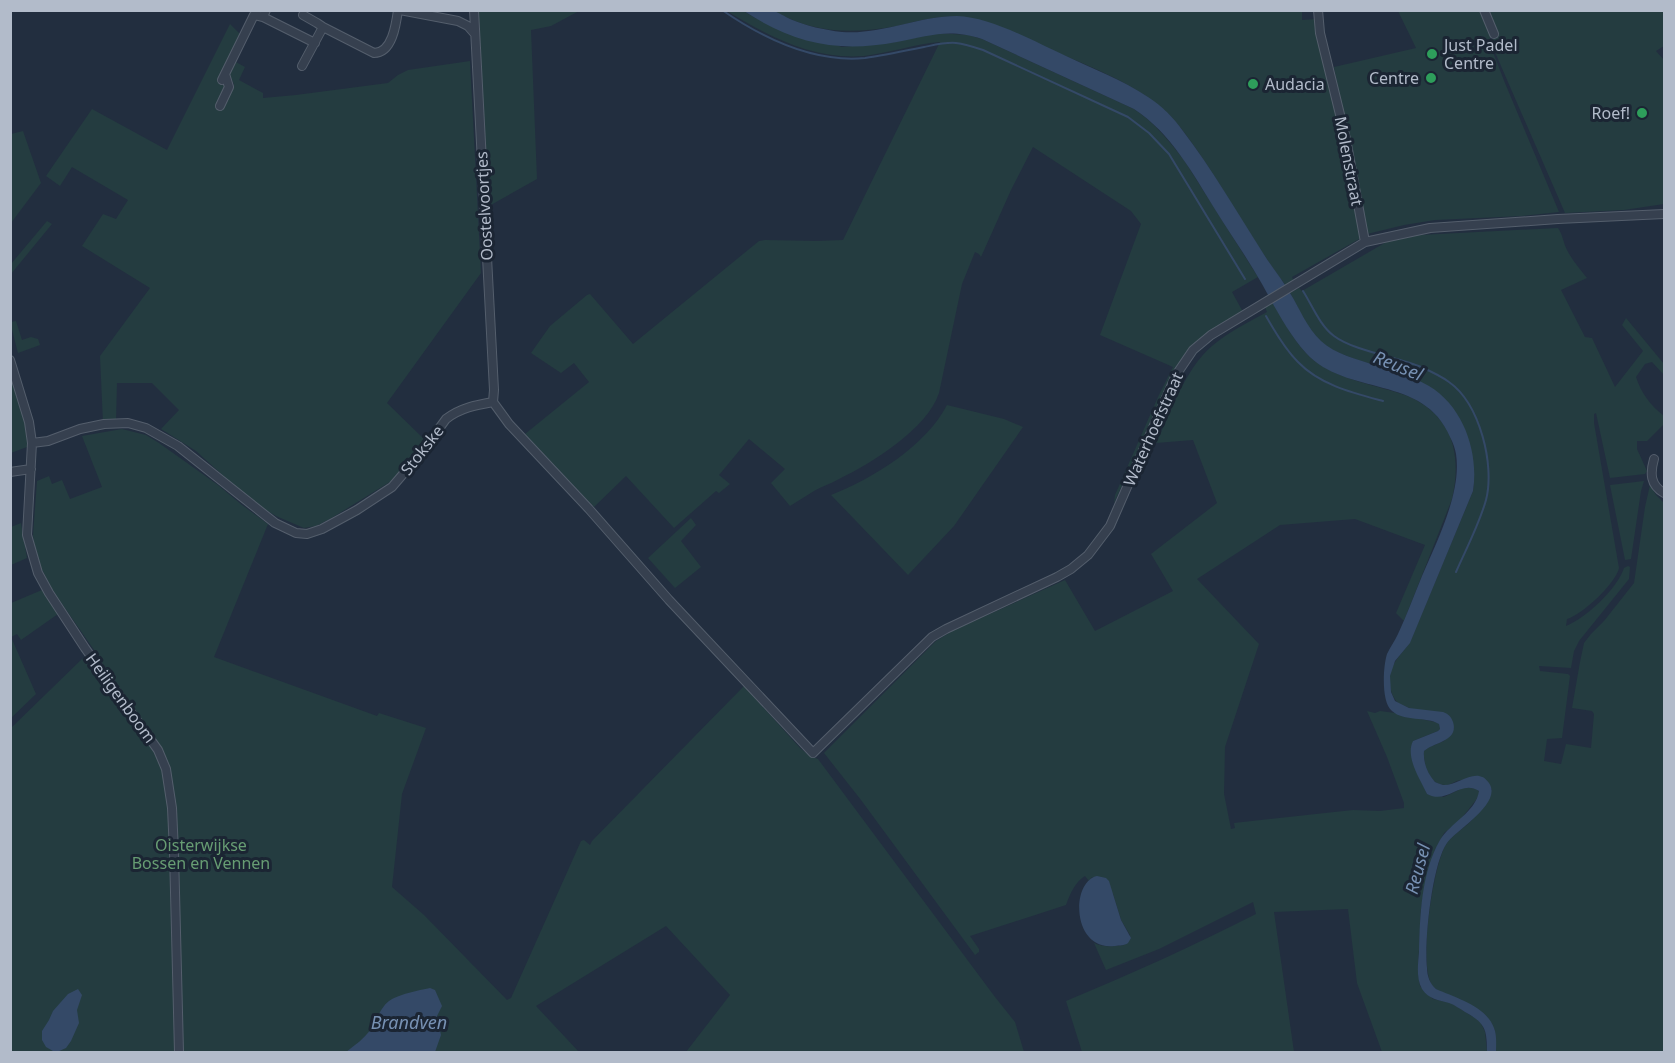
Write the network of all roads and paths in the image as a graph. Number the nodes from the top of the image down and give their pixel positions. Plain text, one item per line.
1 (399, 10) edge
2 (474, 10) edge
3 (1318, 10) edge
4 (1484, 10) edge
5 (264, 14) edge
6 (303, 15) dead end
7 (323, 27) junction
8 (475, 34) junction
9 (1494, 34) dead end
10 (315, 43) junction
11 (302, 66) dead end
12 (220, 106) dead end
13 (1665, 214) edge
14 (1365, 242) junction
15 (10, 360) edge
16 (493, 402) junction
17 (32, 443) junction
18 (1654, 459) dead end
19 (31, 468) junction
20 (10, 472) edge
21 (1665, 493) edge
22 (179, 1053) edge

1 - 7 street
1 - 8 street
2 - 8 street, Oostelvoortjes
3 - 14 street, Molenstraat
4 - 9 street
5 - 10 street
5 - 12 street
6 - 7 street
7 - 10 street
8 - 16 street, Oostelvoortjes
10 - 11 street
13 - 14 street, Waterhoefstraat
14 - 16 street, Waterhoefstraat
15 - 17 street, Heiligenboom
16 - 17 street, Stokske
17 - 19 street, Heiligenboom
18 - 21 street
19 - 20 street
19 - 22 street, Heiligenboom

